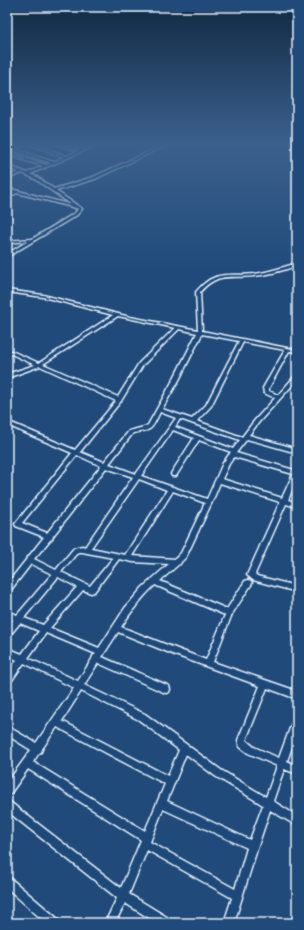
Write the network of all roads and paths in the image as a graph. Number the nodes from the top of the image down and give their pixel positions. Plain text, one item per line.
1 (50, 187) edge
2 (63, 187) edge
3 (7, 189) edge
4 (55, 190) junction
5 (16, 192) junction
6 (7, 197) edge
7 (80, 209) junction
8 (33, 240) junction
9 (7, 242) edge
10 (7, 256) edge
11 (297, 264) edge
12 (7, 291) edge
13 (117, 315) junction
14 (178, 328) junction
15 (200, 332) junction
16 (242, 340) junction
17 (288, 349) junction
18 (7, 350) edge
19 (297, 351) edge
20 (39, 365) junction
21 (7, 376) edge
22 (297, 377) edge
23 (294, 386) edge
24 (279, 397) junction
25 (119, 400) junction
26 (159, 410) junction
27 (179, 417) junction
28 (193, 422) junction
29 (7, 423) edge
30 (172, 428) junction
31 (198, 437) junction
32 (244, 437) junction
33 (297, 451) edge
34 (233, 452) junction
35 (74, 453) junction
36 (105, 465) junction
37 (297, 472) edge
38 (174, 474) dead end
39 (138, 477) junction
40 (219, 480) junction
41 (171, 489) junction
42 (283, 500) junction
43 (209, 502) junction
44 (297, 505) edge
45 (50, 537) junction
46 (86, 550) junction
47 (117, 557) junction
48 (127, 558) junction
49 (31, 561) junction
50 (178, 562) junction
51 (57, 574) junction
52 (297, 579) edge
53 (154, 582) junction
54 (248, 583) dead end
55 (81, 587) junction
56 (7, 589) edge
57 (295, 589) edge
58 (229, 613) junction
59 (7, 614) edge
60 (19, 618) junction
61 (116, 628) junction
62 (45, 629) junction
63 (7, 633) edge
64 (7, 651) edge
65 (98, 655) junction
66 (22, 660) junction
67 (208, 663) junction
68 (7, 680) edge
69 (79, 685) junction
70 (264, 685) junction
71 (166, 689) dead end
72 (297, 695) edge
73 (297, 720) edge
74 (56, 722) junction
75 (7, 730) edge
76 (295, 734) edge
77 (184, 748) junction
78 (38, 749) junction
79 (282, 763) junction
80 (28, 764) junction
81 (297, 770) edge
82 (170, 782) junction
83 (7, 791) edge
84 (161, 803) junction
85 (7, 805) edge
86 (268, 805) junction
87 (297, 821) edge
88 (146, 841) junction
89 (253, 846) junction
90 (7, 881) edge
91 (123, 896) junction
92 (237, 896) junction
93 (54, 923) edge
94 (110, 923) edge
95 (166, 923) edge
96 (229, 923) edge

1 - 4 street
2 - 4 street
3 - 5 street
4 - 7 street
5 - 6 street
5 - 7 street
7 - 8 street
8 - 9 street
8 - 10 street
11 - 15 street
12 - 13 street
13 - 14 street
13 - 20 street
14 - 15 street
14 - 25 street
15 - 16 street
15 - 26 street
16 - 17 street
16 - 28 street
17 - 19 street
17 - 24 street
18 - 20 street
20 - 21 street
20 - 25 street
22 - 23 street
23 - 24 street
24 - 32 street
25 - 35 street
26 - 27 street
26 - 36 street
27 - 28 street
27 - 30 street
28 - 32 street
29 - 35 street
30 - 31 street
30 - 39 street
31 - 34 street
31 - 38 street
32 - 33 street
32 - 34 street
34 - 37 street
34 - 40 street
35 - 36 street
35 - 45 street
36 - 39 street
36 - 45 street
37 - 42 street
39 - 41 street
39 - 46 street
40 - 42 street
40 - 43 street
41 - 43 street
41 - 48 street
42 - 44 street
42 - 57 street
43 - 50 street
45 - 49 street
46 - 47 street
46 - 51 street
47 - 48 street
47 - 55 street
48 - 50 street
49 - 51 street
49 - 56 street
50 - 53 street
51 - 55 street
51 - 60 street
52 - 57 street
53 - 58 street
53 - 61 street
54 - 58 street
55 - 62 street
58 - 67 street
59 - 60 street
60 - 62 street
60 - 63 street
61 - 65 street
61 - 67 street
62 - 65 street
62 - 66 street
64 - 66 street
65 - 69 street
65 - 71 street
66 - 68 street
66 - 69 street
67 - 70 street
69 - 74 street
69 - 77 street
70 - 72 street
70 - 79 street
73 - 76 street
74 - 78 street
74 - 82 street
75 - 78 street
76 - 79 street
77 - 82 street
77 - 86 street
78 - 80 street
79 - 81 street
79 - 86 street
80 - 83 street
80 - 88 street
82 - 84 street
84 - 88 street
84 - 89 street
85 - 91 street
86 - 87 street
86 - 89 street
88 - 91 street
88 - 92 street
89 - 92 street
90 - 93 street
91 - 94 street
91 - 95 street
92 - 96 street

